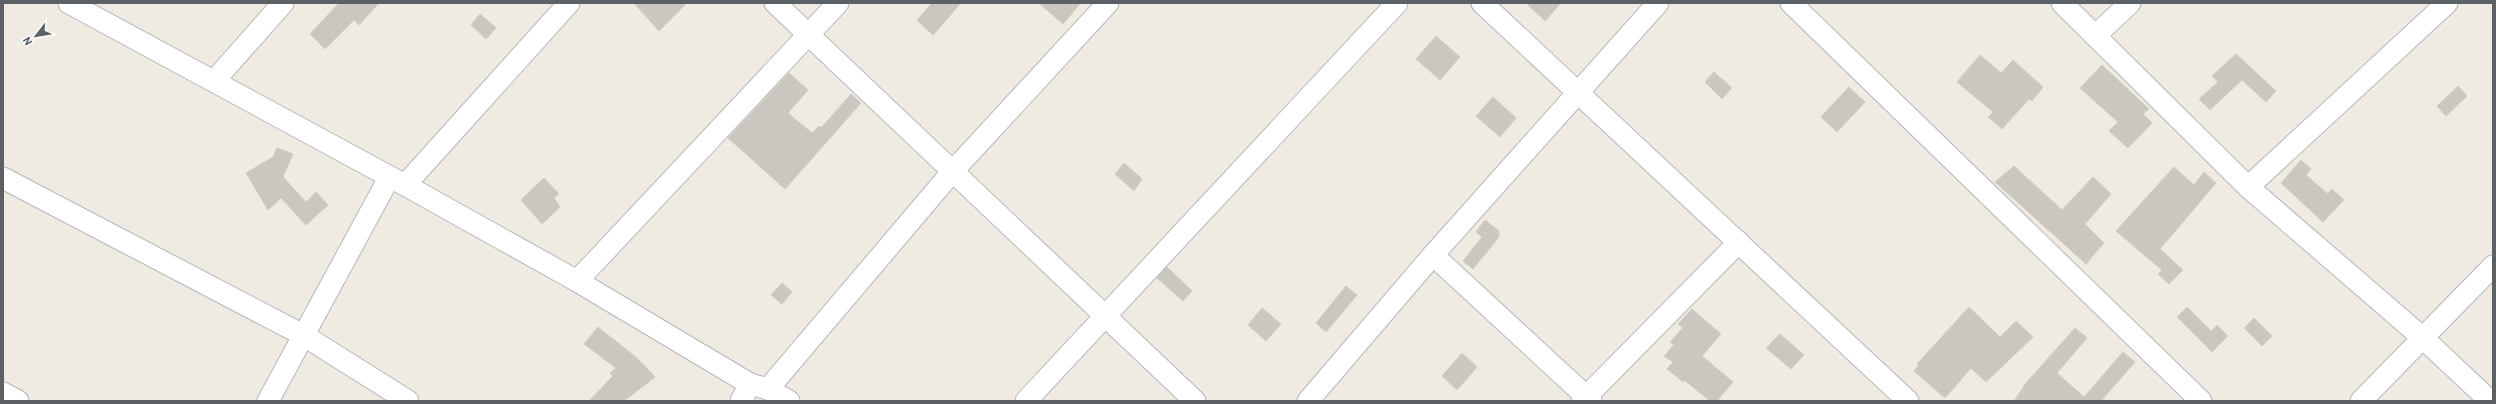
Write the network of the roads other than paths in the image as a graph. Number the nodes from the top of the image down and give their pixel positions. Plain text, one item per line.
1 (69, 3) edge
2 (284, 3) edge
3 (569, 3) edge
4 (775, 3) edge
5 (838, 3) edge
6 (1108, 3) edge
7 (1397, 3) edge
8 (1482, 3) edge
9 (1658, 3) edge
10 (1791, 3) edge
11 (2062, 3) edge
12 (2130, 3) edge
13 (2447, 3) edge
14 (808, 34) junction
15 (2095, 36) junction
16 (214, 81) junction
17 (1578, 92) junction
18 (952, 172) junction
19 (3, 178) edge
20 (397, 181) junction
21 (2248, 187) junction
22 (1739, 242) junction
23 (1433, 255) junction
24 (2493, 266) edge
25 (577, 281) junction
26 (1105, 316) junction
27 (303, 335) junction
28 (2424, 339) junction
29 (753, 392) edge
30 (3, 393) edge
31 (1586, 400) edge
32 (18, 401) edge
33 (268, 401) edge
34 (408, 401) edge
35 (789, 401) edge
36 (1026, 401) edge
37 (1195, 401) edge
38 (1308, 401) edge
39 (1908, 401) edge
40 (2201, 401) edge
41 (2361, 401) edge
42 (2490, 401) edge

1 - 16 street
2 - 16 street
3 - 20 street
4 - 14 street
5 - 14 street
6 - 18 street
7 - 26 street
8 - 17 street
9 - 17 street
10 - 40 street
11 - 15 street
12 - 15 street
13 - 21 street
14 - 18 street
14 - 25 street
15 - 21 street
16 - 20 street
17 - 22 street
17 - 23 street
18 - 26 street
18 - 29 street
19 - 27 street
20 - 25 street
20 - 27 street
21 - 28 street
22 - 31 street
22 - 39 street
23 - 31 street
23 - 38 street
24 - 28 street
25 - 29 street
26 - 36 street
26 - 37 street
27 - 33 street
27 - 34 street
28 - 41 street
28 - 42 street
29 - 35 street
30 - 32 street

